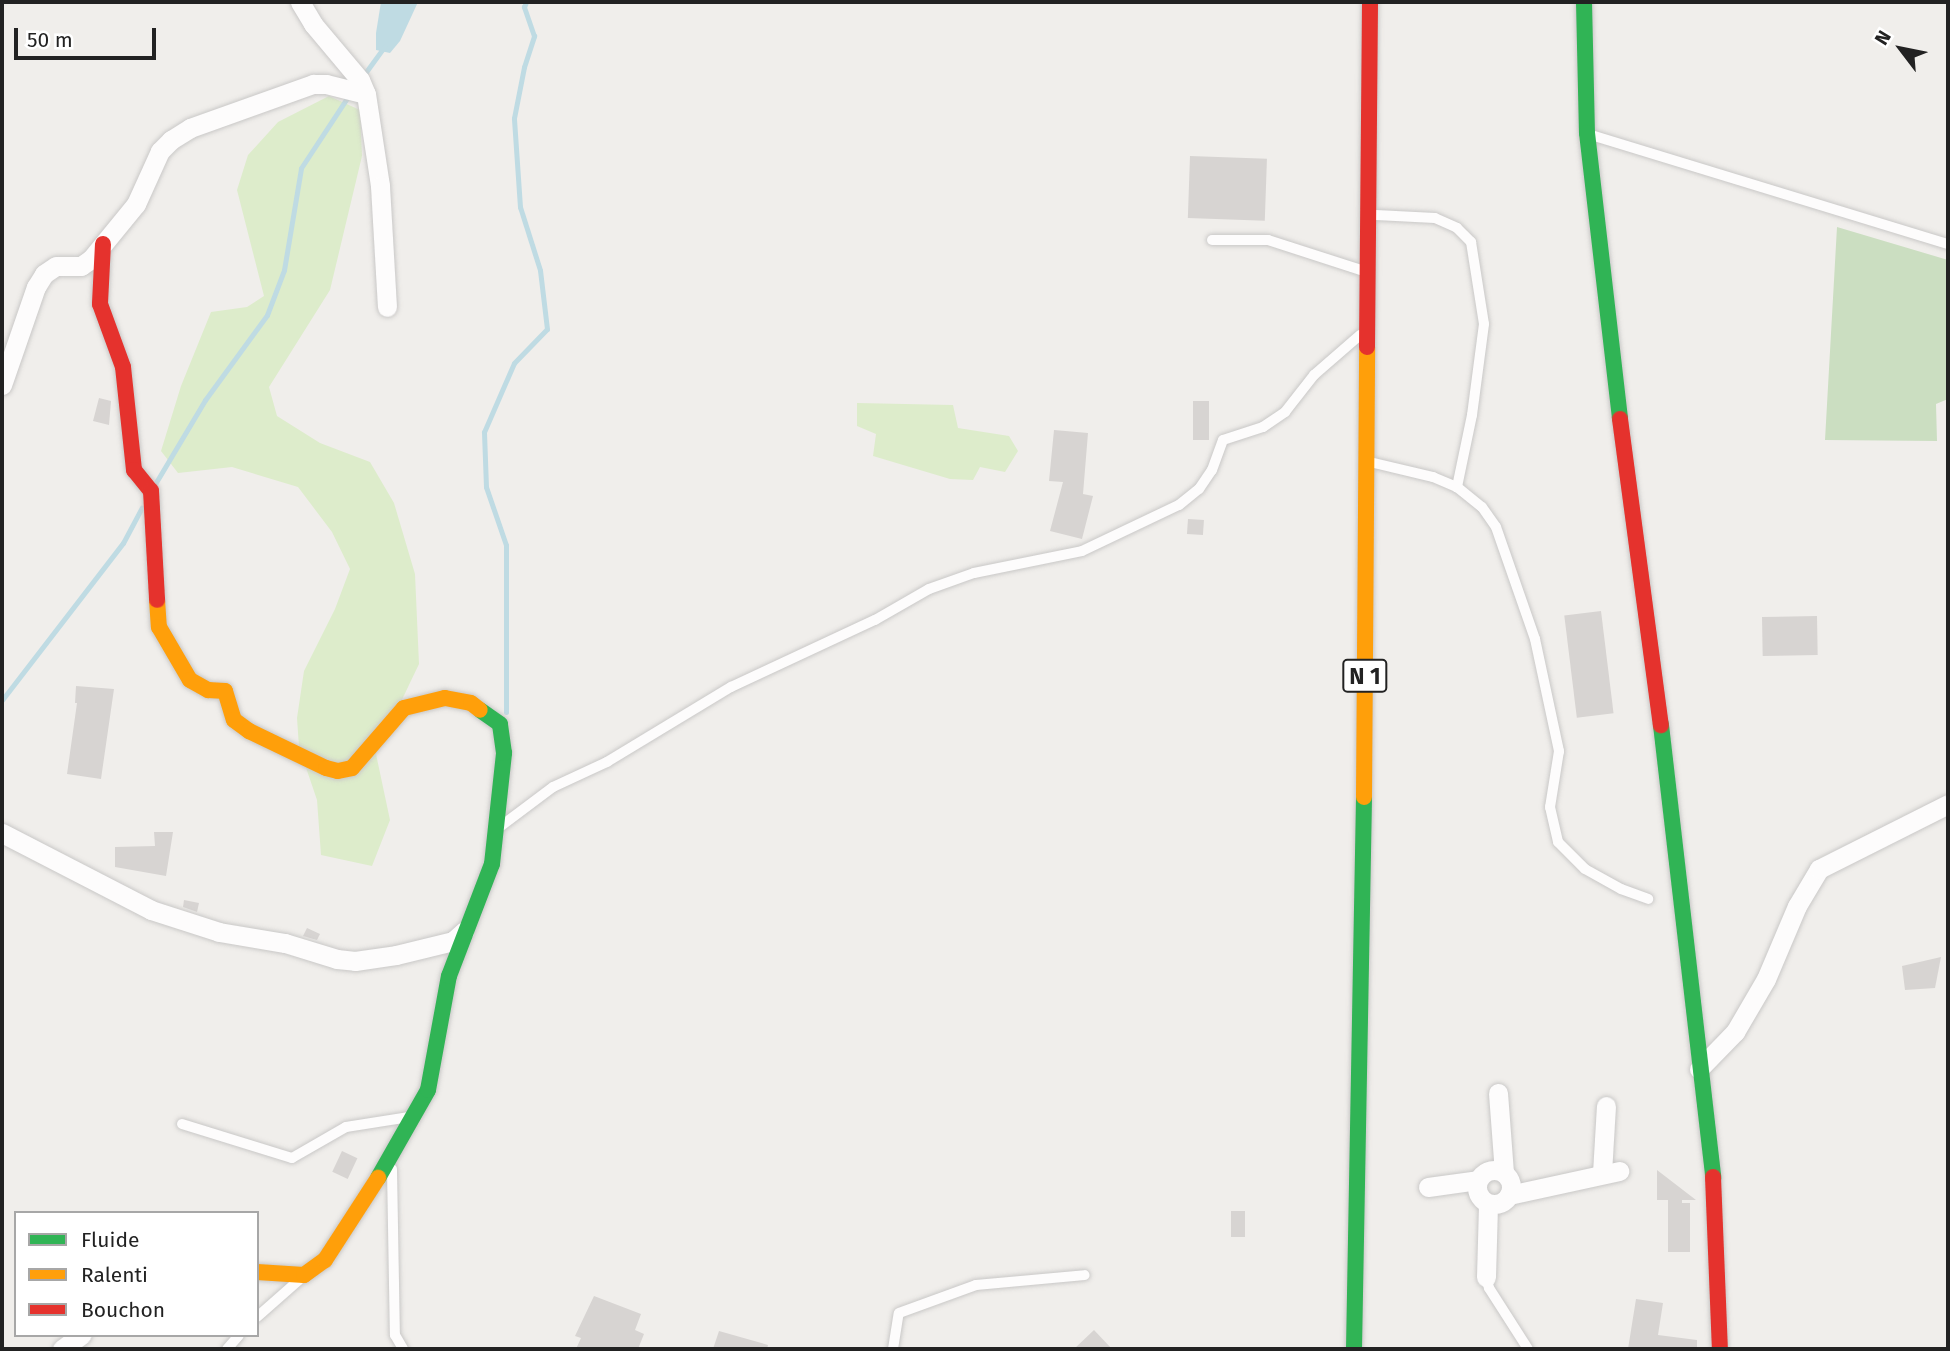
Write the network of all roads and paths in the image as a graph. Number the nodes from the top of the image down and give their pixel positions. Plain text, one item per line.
1 (300, 2) edge
2 (1370, 2) edge
3 (1584, 2) edge
4 (366, 94) junction
5 (1587, 133) junction
6 (1368, 214) junction
7 (1212, 240) dead end
8 (103, 244) junction
9 (1948, 244) edge
10 (1368, 272) junction
11 (387, 307) dead end
12 (1367, 328) junction
13 (2, 385) edge
14 (1367, 461) junction
15 (1457, 487) junction
16 (1948, 804) edge
17 (495, 830) junction
18 (2, 833) edge
19 (1648, 899) dead end
20 (464, 931) junction
21 (1699, 1069) junction
22 (1498, 1093) dead end
23 (1606, 1106) dead end
24 (413, 1116) junction
25 (182, 1124) dead end
26 (391, 1157) junction
27 (1504, 1173) junction
28 (1478, 1180) junction
29 (1428, 1187) dead end
30 (1509, 1195) junction
31 (1488, 1204) junction
32 (259, 1272) edge
33 (304, 1275) junction
34 (1086, 1275) dead end
35 (1486, 1277) joint
36 (259, 1315) edge
37 (78, 1337) edge
38 (62, 1349) edge
39 (403, 1349) edge
40 (892, 1349) edge
41 (1354, 1349) edge
42 (1528, 1349) edge
43 (1720, 1349) edge

1 - 4 street
2 - 6 main road, N 1
3 - 5 main road
4 - 8 street
4 - 11 street
5 - 9 lane
5 - 21 main road
6 - 10 main road, N 1
6 - 15 lane
7 - 10 lane
8 - 13 street
8 - 17 main road
10 - 12 main road, N 1
12 - 14 main road, N 1
12 - 17 lane
14 - 15 lane
14 - 41 main road, N 1
15 - 19 lane
16 - 21 street
17 - 20 main road
18 - 20 street
20 - 24 main road
21 - 43 main road
22 - 27 street
23 - 30 street
24 - 25 lane
24 - 26 main road
26 - 33 main road
26 - 39 lane
27 - 28 street
27 - 30 street
28 - 29 street
28 - 31 street
30 - 31 street
31 - 35 street
32 - 33 main road
33 - 36 lane
34 - 40 lane
35 - 42 lane
37 - 38 street

